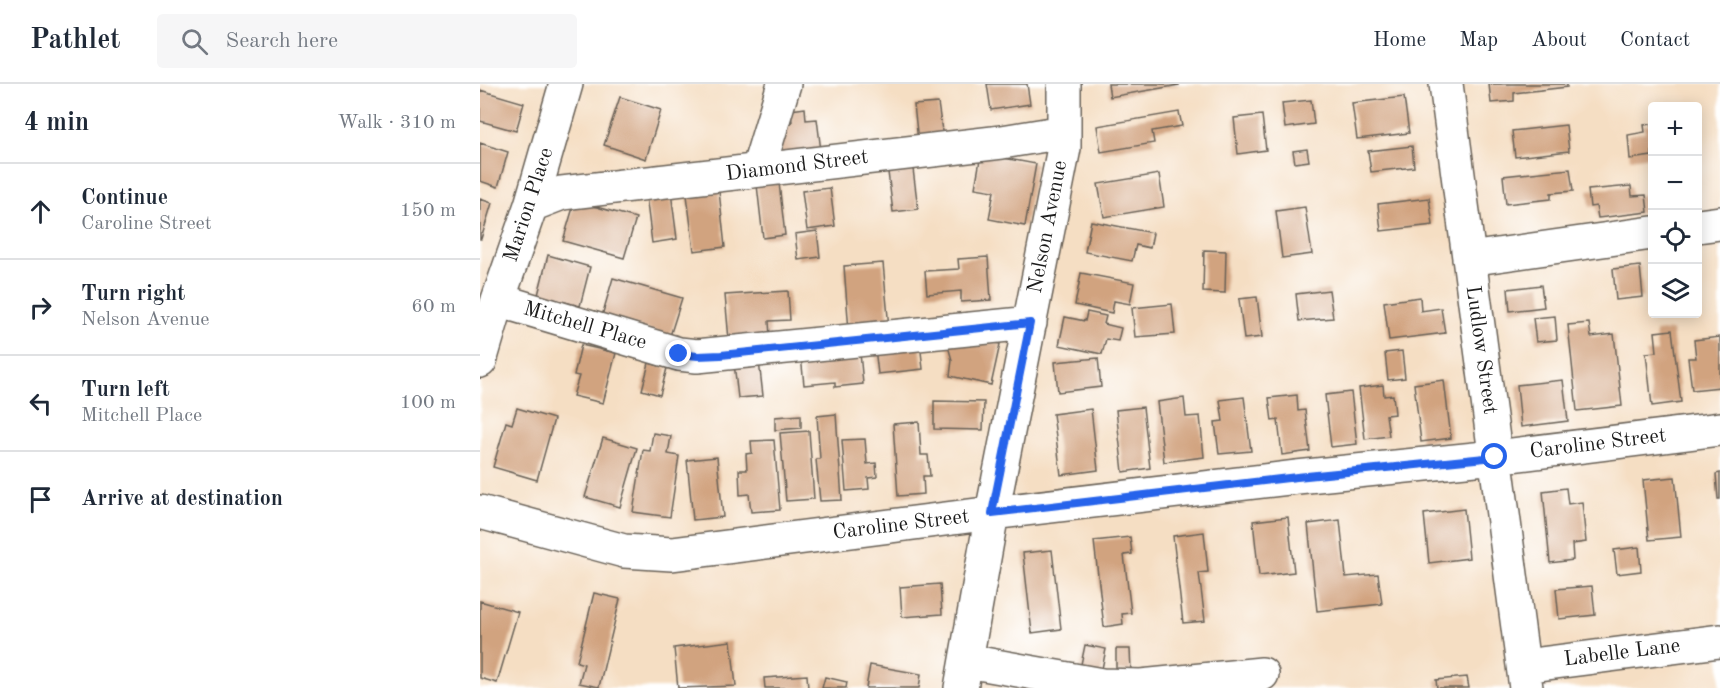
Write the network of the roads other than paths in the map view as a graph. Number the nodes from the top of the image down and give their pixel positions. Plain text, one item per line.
1 (566, 84) edge
2 (784, 84) edge
3 (1064, 84) edge
4 (1446, 84) edge
5 (1064, 132) junction
6 (758, 170) junction
7 (531, 205) junction
8 (1720, 223) edge
9 (1702, 225) edge
10 (1648, 233) edge
11 (1469, 259) junction
12 (498, 300) junction
13 (1030, 323) junction
14 (482, 346) edge
15 (1720, 429) edge
16 (1495, 457) junction
17 (480, 512) edge
18 (992, 513) junction
19 (1720, 641) edge
20 (964, 674) edge
21 (1262, 674) dead end
22 (1525, 677) edge

1 - 7 street, Marion Place
2 - 6 street
3 - 5 street, Nelson Avenue
4 - 11 street, Ludlow Street
5 - 6 street, Diamond Street
5 - 13 street, Nelson Avenue
6 - 7 street, Diamond Street
7 - 12 street, Marion Place
8 - 9 street
10 - 11 street
11 - 16 street, Ludlow Street
12 - 13 street, Mitchell Place
12 - 14 street, Marion Place
13 - 18 street, Nelson Avenue
15 - 16 street, Caroline Street
16 - 18 street, Caroline Street
16 - 22 street, Ludlow Street
17 - 18 street, Caroline Street
18 - 20 street, Nelson Avenue
19 - 22 street, Labelle Lane
20 - 21 street

